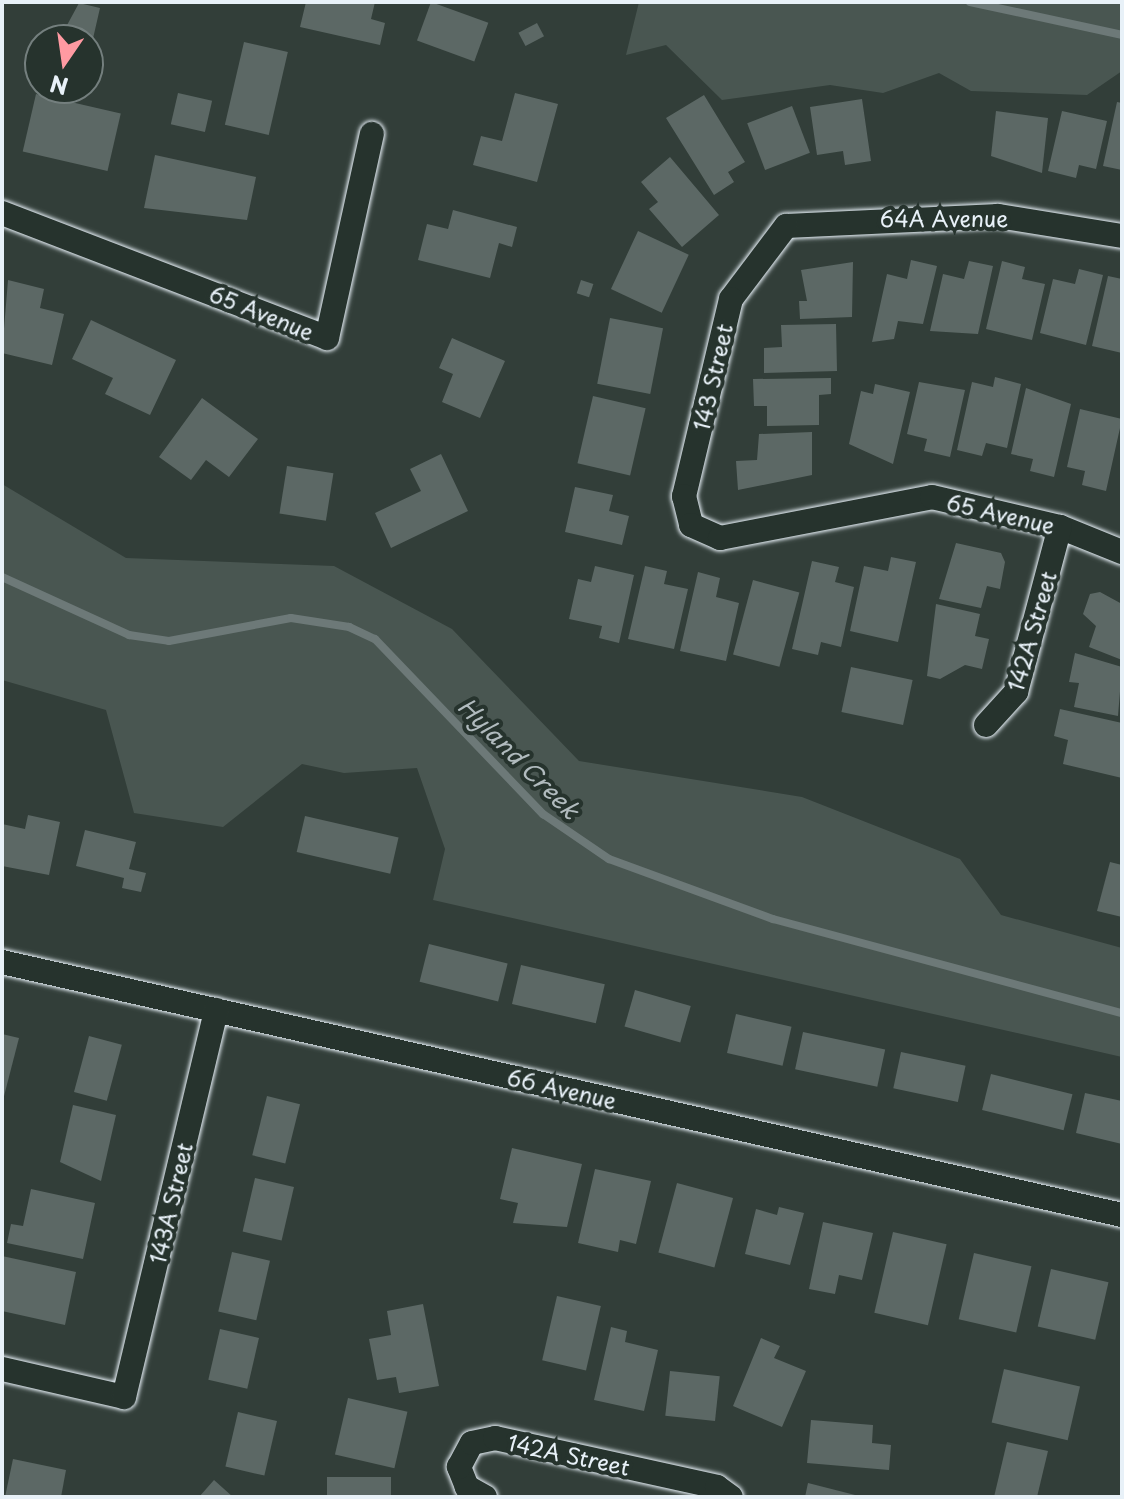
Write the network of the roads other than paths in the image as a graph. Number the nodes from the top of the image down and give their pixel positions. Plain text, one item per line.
1 (372, 134) dead end
2 (2, 213) edge
3 (1122, 236) edge
4 (771, 240) joint
5 (691, 525) joint
6 (1060, 527) junction
7 (1122, 552) edge
8 (986, 725) dead end
9 (2, 962) edge
10 (216, 1010) junction
11 (1122, 1215) edge
12 (2, 1369) edge
13 (485, 1497) edge
14 (731, 1497) edge

1 - 2 street, 65 Avenue
3 - 4 street, 64A Avenue
4 - 5 street, 143 Street
5 - 6 street, 65 Avenue
6 - 7 street, 65 Avenue
6 - 8 street, 142A Street
9 - 10 street, 66 Avenue
10 - 11 street, 66 Avenue
10 - 12 street, 143A Street
13 - 14 street, 142A Street

